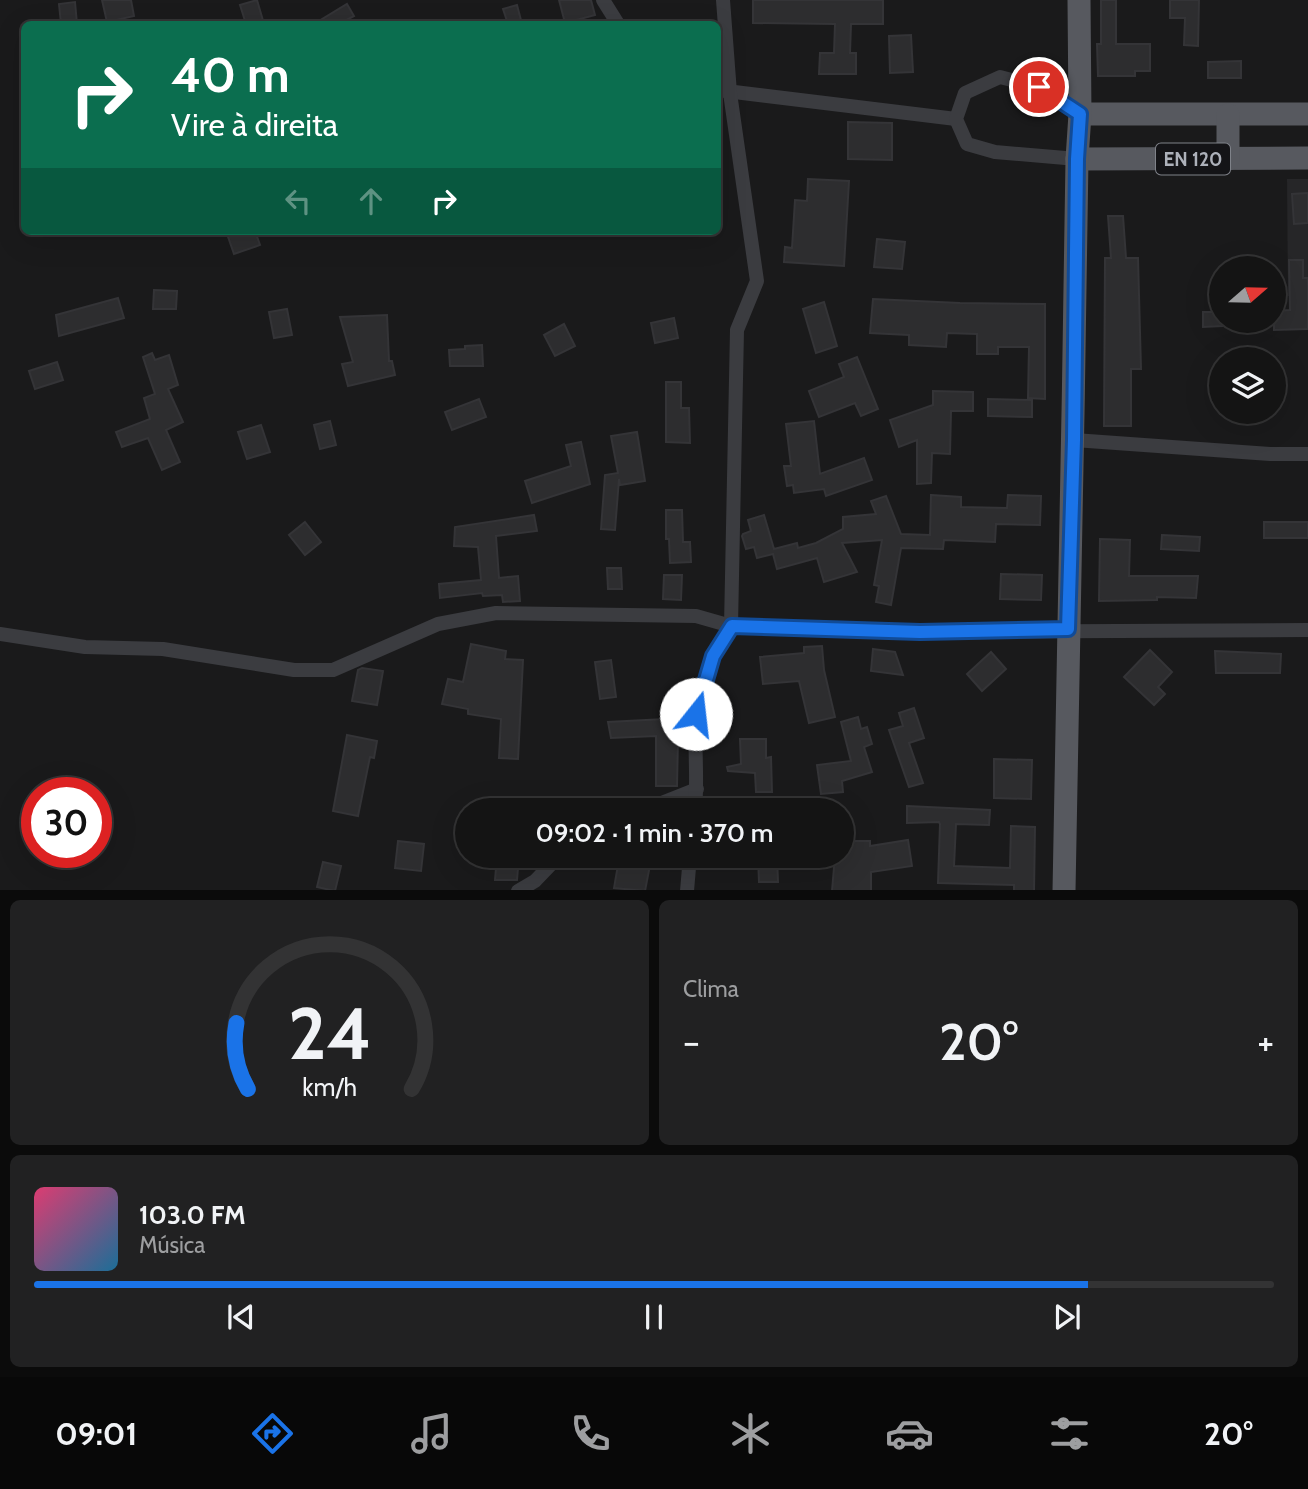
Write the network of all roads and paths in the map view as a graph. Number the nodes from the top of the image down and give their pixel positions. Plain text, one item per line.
1 (603, 0) edge
2 (723, 0) edge
3 (1079, 0) edge
4 (616, 21) edge
5 (724, 91) edge
6 (1080, 114) junction
7 (1308, 114) edge
8 (1228, 115) junction
9 (956, 119) junction
10 (1308, 158) edge
11 (1077, 159) junction
12 (1228, 159) junction
13 (1074, 440) junction
14 (1308, 454) edge
15 (732, 626) junction
16 (1068, 629) junction
17 (1308, 630) edge
18 (0, 634) edge
19 (697, 789) junction
20 (674, 798) edge
21 (696, 798) edge
22 (547, 868) edge
23 (689, 868) edge
24 (520, 890) edge
25 (687, 890) edge
26 (1064, 890) edge

1 - 4 street
2 - 5 street
3 - 6 main road
5 - 9 street
5 - 15 street
6 - 8 main road, EN 120
6 - 9 street
6 - 11 main road
7 - 8 main road, EN 120
8 - 12 main road
9 - 11 street
10 - 12 main road, EN 120
11 - 12 main road, EN 120
11 - 13 main road
13 - 14 street
13 - 16 main road
15 - 16 street
15 - 18 street
15 - 19 street
16 - 17 street
16 - 26 main road
19 - 20 street
19 - 21 street
22 - 24 street
23 - 25 street

